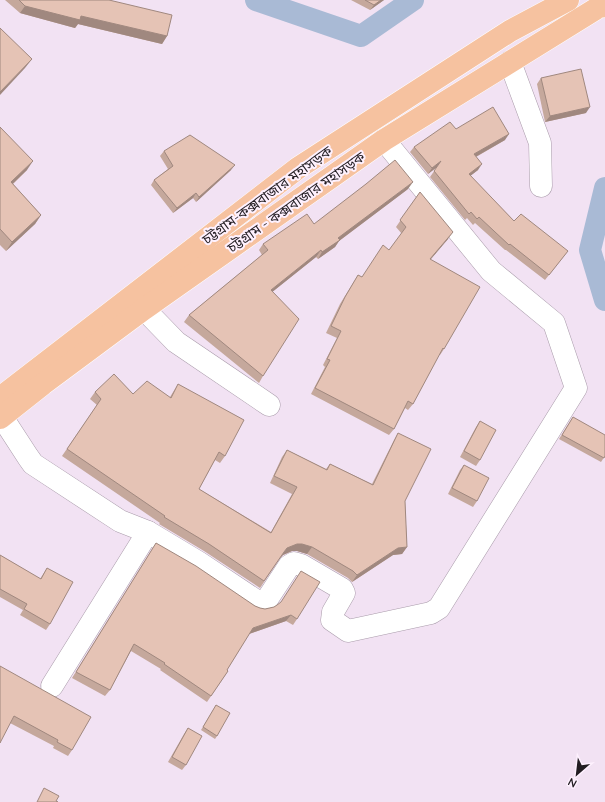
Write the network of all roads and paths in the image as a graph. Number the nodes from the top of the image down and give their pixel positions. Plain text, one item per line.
1 (568, 0) edge
2 (602, 6) edge
3 (510, 62) junction
4 (384, 140) junction
5 (541, 186) dead end
6 (144, 309) junction
7 (269, 405) dead end
8 (1, 411) edge
9 (148, 532) junction
10 (52, 686) dead end

1 - 8 highway, চট্টগ্রাম-কক্সবাজার মহাসড়ক
2 - 3 highway, চট্টগ্রাম - কক্সবাজার মহাসড়ক
3 - 4 highway, চট্টগ্রাম - কক্সবাজার মহাসড়ক
3 - 5 street
4 - 6 highway, চট্টগ্রাম - কক্সবাজার মহাসড়ক
4 - 9 street
6 - 7 street
6 - 8 highway, চট্টগ্রাম - কক্সবাজার মহাসড়ক
8 - 9 street
9 - 10 street

